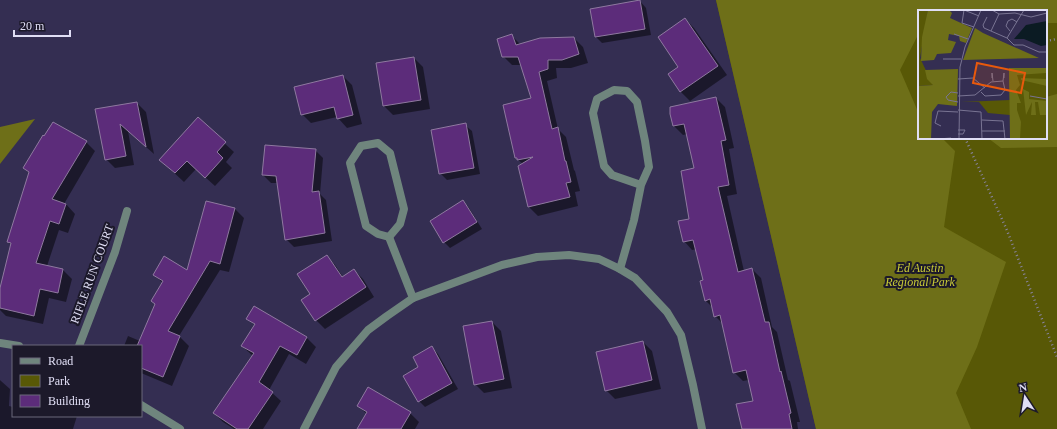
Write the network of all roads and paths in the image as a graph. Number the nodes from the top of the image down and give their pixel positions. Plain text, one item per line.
1 (1057, 39) edge
2 (1047, 41) edge
3 (965, 139) edge
4 (641, 185) junction
5 (127, 211) dead end
6 (389, 237) junction
7 (620, 268) junction
8 (413, 298) junction
9 (0, 343) edge
10 (13, 345) edge
11 (79, 345) edge
12 (1057, 358) edge
13 (142, 406) edge
14 (180, 429) edge
15 (304, 429) edge
16 (702, 429) edge

1 - 2 path
3 - 12 path
4 - 4 street
4 - 7 street
5 - 11 street, RIFLE RUN COURT
6 - 6 street
6 - 8 street
7 - 8 street
7 - 16 street
8 - 15 street
9 - 10 street
13 - 14 street

